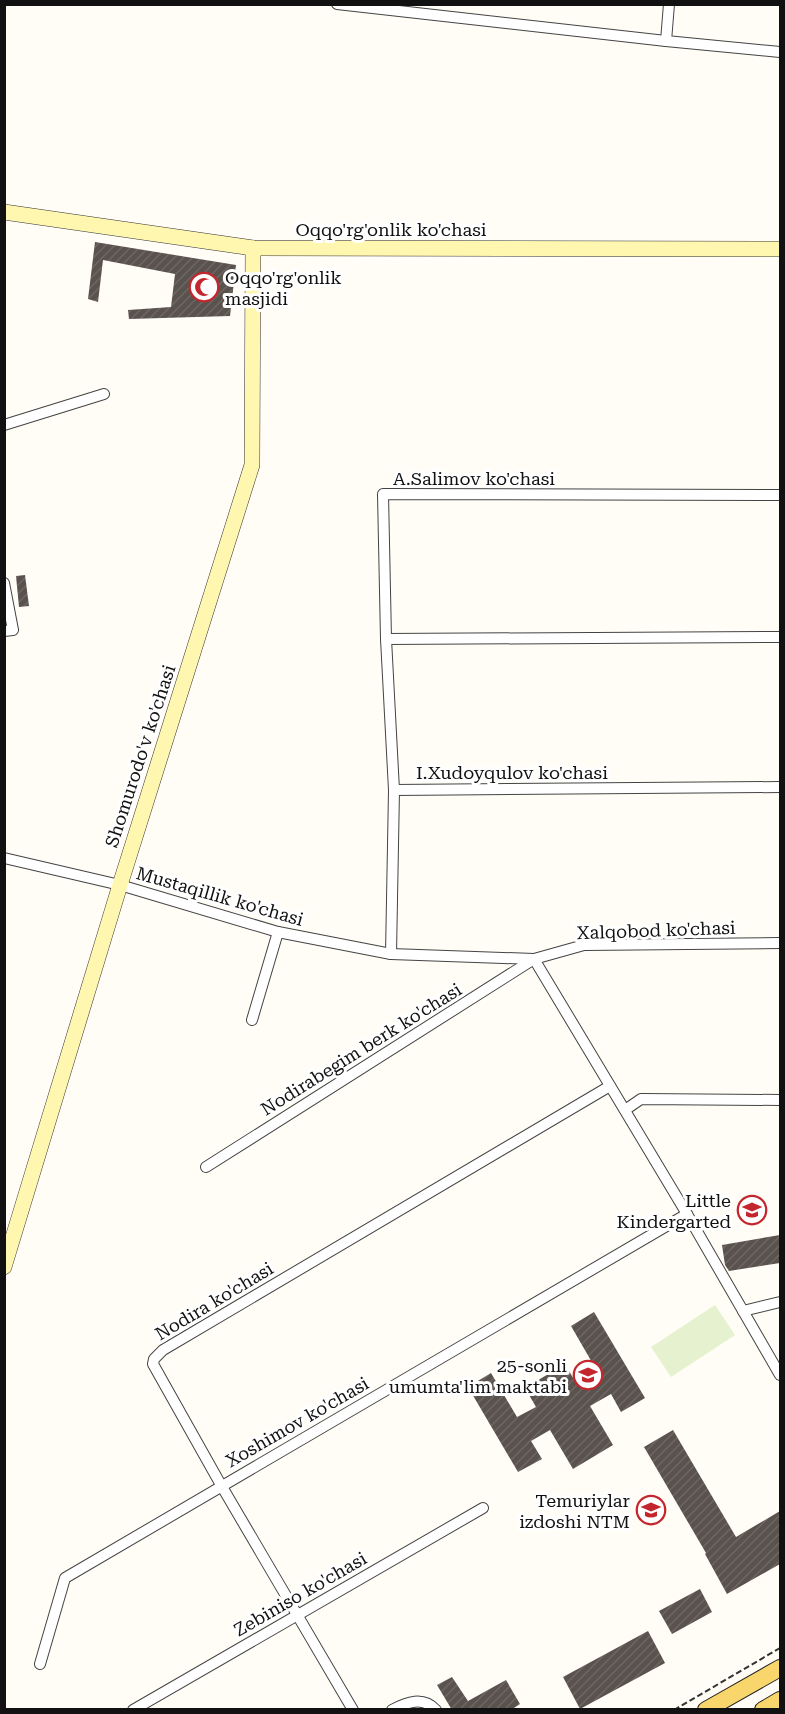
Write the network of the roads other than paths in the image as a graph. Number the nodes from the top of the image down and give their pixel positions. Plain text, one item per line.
1 (337, 4) edge
2 (669, 4) edge
3 (666, 41) junction
4 (780, 52) edge
5 (4, 212) edge
6 (253, 248) junction
7 (780, 249) edge
8 (105, 394) dead end
9 (4, 425) edge
10 (780, 495) edge
11 (4, 583) edge
12 (4, 631) edge
13 (780, 638) edge
14 (386, 639) junction
15 (780, 787) edge
16 (394, 790) junction
17 (4, 858) edge
18 (120, 885) junction
19 (278, 932) junction
20 (780, 943) edge
21 (392, 954) junction
22 (534, 959) junction
23 (252, 1020) dead end
24 (610, 1086) junction
25 (780, 1100) edge
26 (625, 1110) junction
27 (206, 1167) dead end
28 (687, 1214) junction
29 (4, 1267) edge
30 (780, 1302) edge
31 (743, 1311) junction
32 (780, 1375) edge
33 (221, 1485) junction
34 (483, 1508) dead end
35 (297, 1615) junction
36 (40, 1664) dead end
37 (780, 1668) edge
38 (780, 1700) edge
39 (133, 1710) edge
40 (353, 1710) edge
41 (392, 1710) edge
42 (436, 1710) edge
43 (706, 1710) edge
44 (764, 1710) edge

1 - 3 street
2 - 3 street
3 - 4 street
5 - 6 street, Oqqo'rg'onlik ko'chasi
6 - 7 street, Oqqo'rg'onlik ko'chasi
6 - 18 street, Shomurodo'v ko'chasi
8 - 9 street
10 - 14 street, A.Salimov ko'chasi
11 - 12 street
13 - 14 street
14 - 16 street, I.Xudoyqulov ko'chasi
15 - 16 street, I.Xudoyqulov ko'chasi
16 - 21 street
17 - 18 street, Mustaqillik ko'chasi
18 - 19 street, Mustaqillik ko'chasi
18 - 29 street, Shomurodo'v ko'chasi
19 - 21 street, Mustaqillik ko'chasi
19 - 23 street
20 - 22 street, Xalqobod ko'chasi
21 - 22 street, Mustaqillik ko'chasi
22 - 24 street
22 - 27 street, Nodirabegim berk ko'chasi
24 - 26 street
24 - 33 street, Nodira ko'chasi
25 - 26 street
26 - 28 street
28 - 31 street
28 - 33 street, Xoshimov ko'chasi
30 - 31 street
31 - 32 street
33 - 35 street, Nodira ko'chasi
33 - 36 street, Xoshimov ko'chasi
34 - 35 street, Zebiniso ko'chasi
35 - 39 street, Zebiniso ko'chasi
35 - 40 street, Nodira ko'chasi
37 - 43 main road
38 - 44 main road
41 - 42 street

